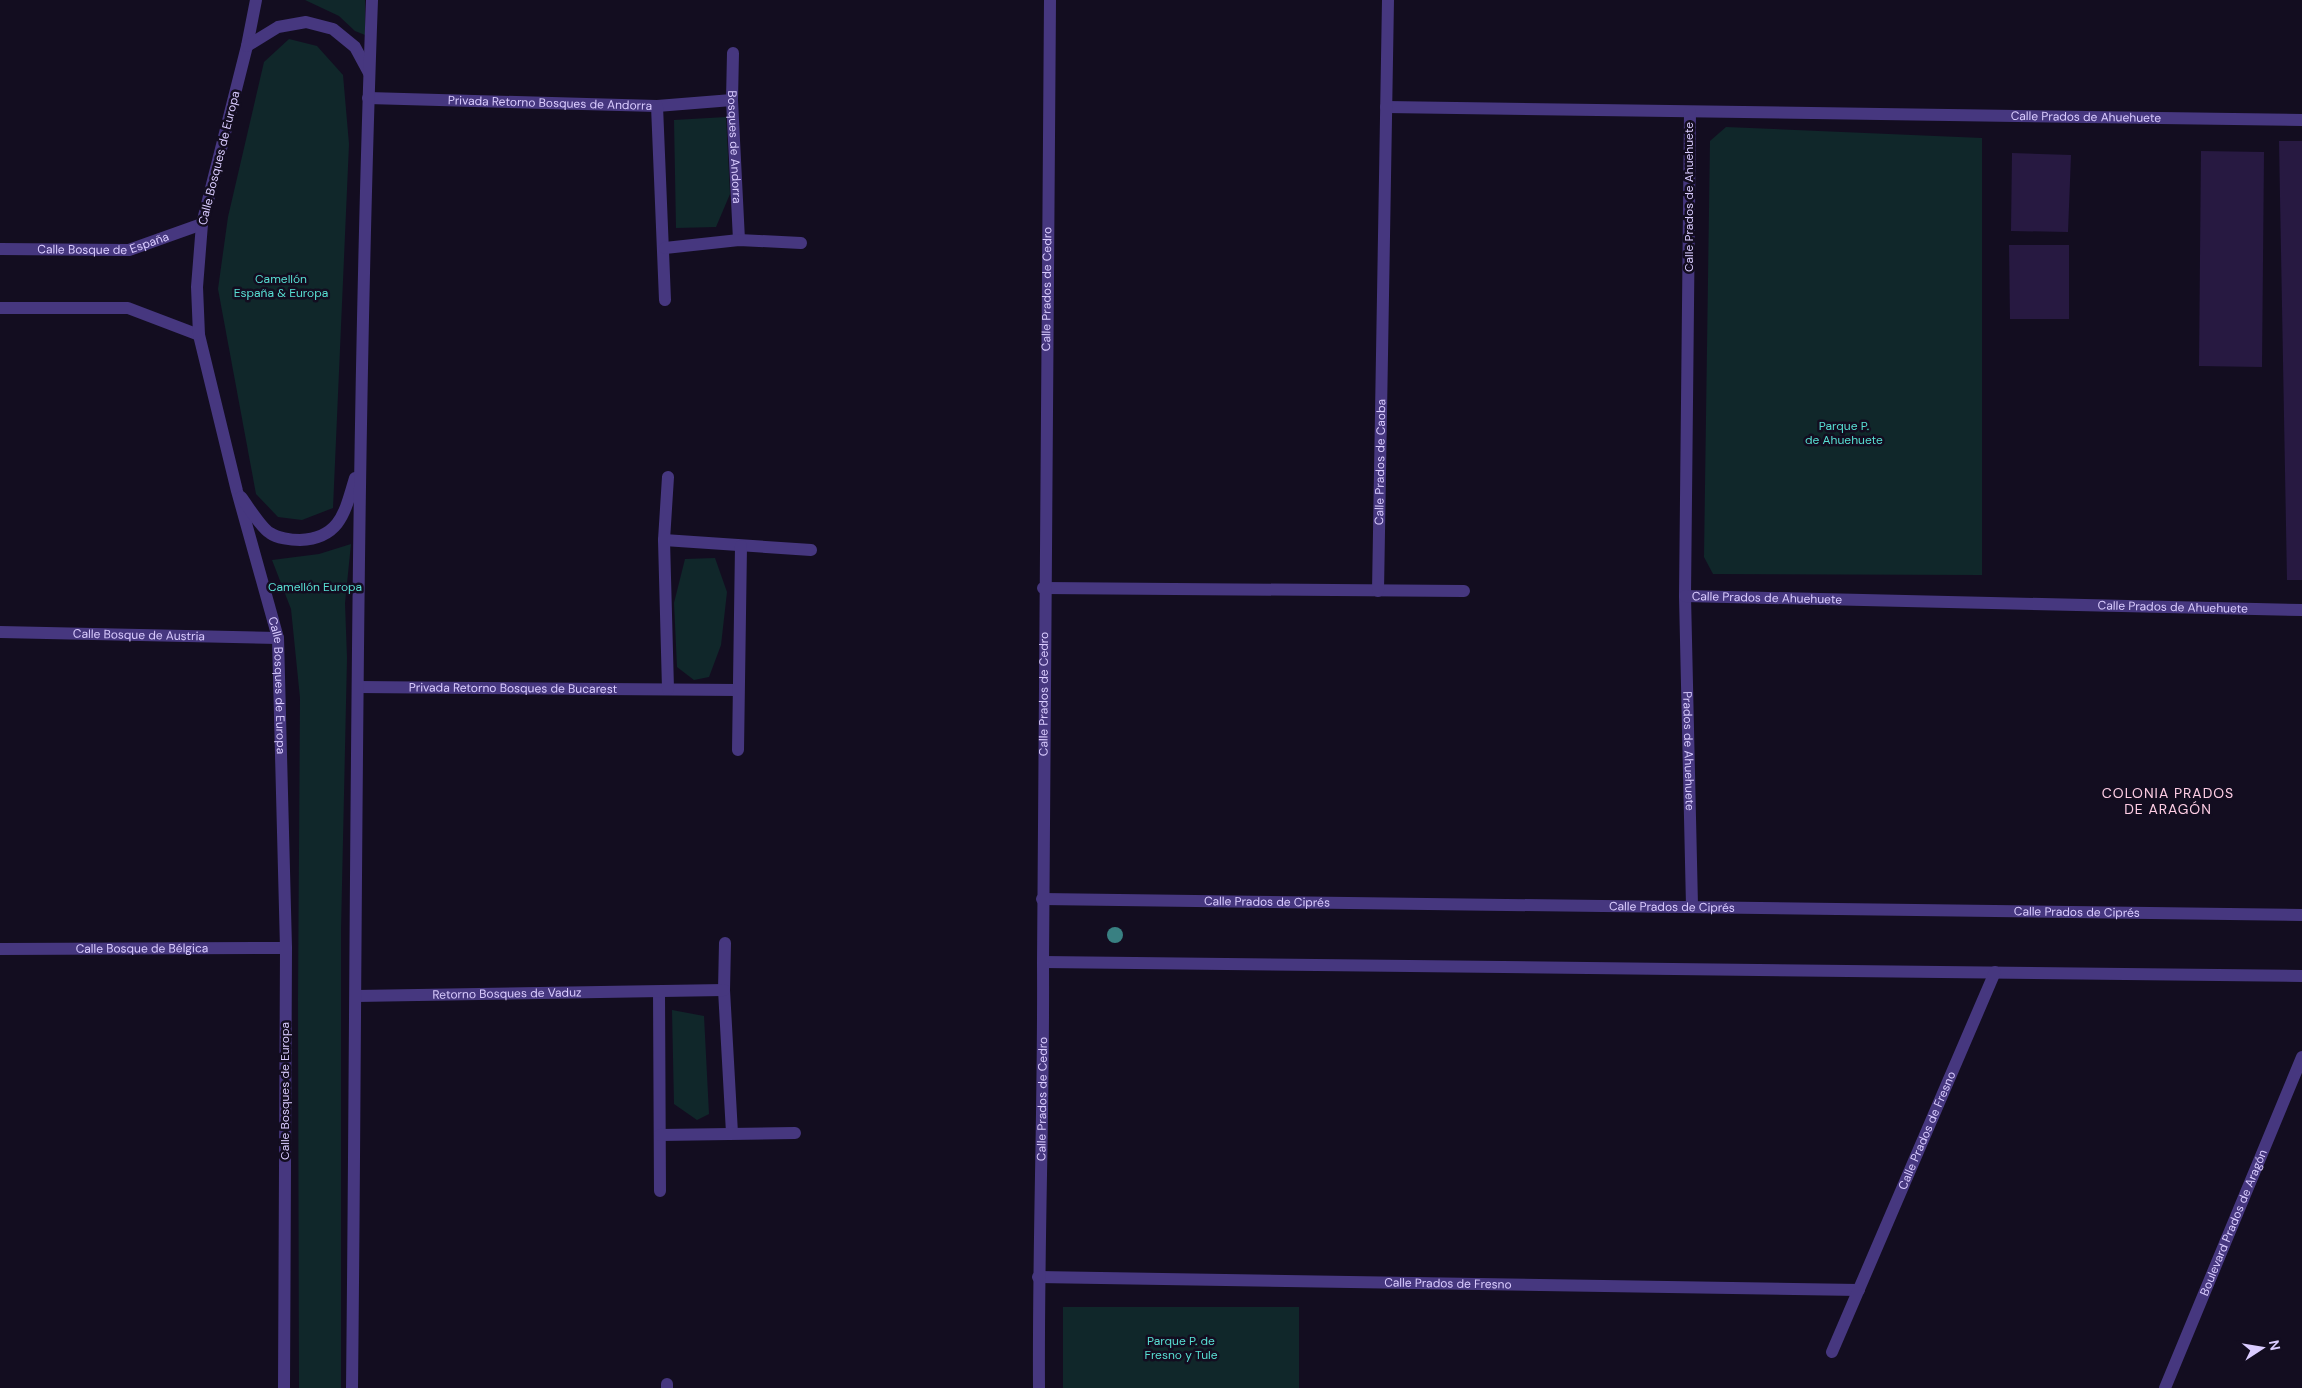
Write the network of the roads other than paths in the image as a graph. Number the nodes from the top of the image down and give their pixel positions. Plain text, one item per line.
1 (256, 0) edge
2 (372, 0) edge
3 (1050, 0) edge
4 (1388, 0) edge
5 (247, 46) junction
6 (733, 53) dead end
7 (370, 73) junction
8 (368, 98) junction
9 (732, 100) junction
10 (657, 106) junction
11 (1386, 107) junction
12 (1690, 112) junction
13 (2302, 120) edge
14 (202, 224) junction
15 (740, 240) junction
16 (801, 243) dead end
17 (665, 248) junction
18 (0, 249) edge
19 (666, 300) dead end
20 (0, 308) edge
21 (199, 335) junction
22 (360, 461) junction
23 (668, 477) dead end
24 (237, 491) junction
25 (664, 540) junction
26 (740, 546) junction
27 (812, 550) dead end
28 (1043, 588) junction
29 (1378, 590) junction
30 (1464, 591) dead end
31 (1686, 596) junction
32 (2302, 610) edge
33 (0, 632) edge
34 (278, 638) junction
35 (358, 687) junction
36 (668, 690) junction
37 (737, 690) junction
38 (738, 750) dead end
39 (1042, 899) junction
40 (1692, 906) junction
41 (2302, 915) edge
42 (725, 943) dead end
43 (286, 948) junction
44 (0, 949) edge
45 (1044, 962) junction
46 (1995, 972) junction
47 (2302, 976) edge
48 (724, 990) junction
49 (659, 992) junction
50 (356, 996) junction
51 (2302, 1057) edge
52 (795, 1133) dead end
53 (732, 1134) junction
54 (660, 1135) junction
55 (660, 1191) dead end
56 (1038, 1277) junction
57 (1859, 1290) junction
58 (1832, 1352) dead end
59 (284, 1388) edge
60 (352, 1388) edge
61 (1039, 1388) edge
62 (2165, 1388) edge

1 - 5 street, Calle Bosques de Europa
2 - 7 street
3 - 28 street, Calle Prados de Cedro
4 - 11 street, Calle Prados de Caoba
5 - 7 street
5 - 14 street, Calle Bosques de Europa
6 - 9 street, Bosques de Andorra
7 - 8 street
8 - 10 street, Privada Retorno Bosques de Andorra
8 - 22 street
9 - 10 street, Privada Retorno Bosques de Andorra
9 - 15 street, Bosques de Andorra
10 - 17 street
11 - 12 street, Calle Prados de Ahuehuete
11 - 29 street, Calle Prados de Caoba
12 - 13 street, Calle Prados de Ahuehuete
12 - 31 street, Calle Prados de Ahuehuete
14 - 18 street, Calle Bosque de España
14 - 21 street, Calle Bosques de Europa
15 - 16 street
15 - 17 street
17 - 19 street
20 - 21 street
21 - 24 street, Calle Bosques de Europa
22 - 24 street
22 - 35 street
23 - 25 street
24 - 34 street, Calle Bosques de Europa
25 - 26 street
25 - 36 street
26 - 27 street
26 - 37 street
28 - 29 street
28 - 39 street, Calle Prados de Cedro
29 - 30 street
31 - 32 street, Calle Prados de Ahuehuete
31 - 40 street, Prados de Ahuehuete
33 - 34 street, Calle Bosque de Austria
34 - 43 street, Calle Bosques de Europa
35 - 36 street, Privada Retorno Bosques de Bucarest
35 - 50 street
36 - 37 street, Privada Retorno Bosques de Bucarest
37 - 38 street
39 - 40 street, Calle Prados de Ciprés
39 - 45 street, Calle Prados de Cedro
40 - 41 street, Calle Prados de Ciprés
42 - 48 street
43 - 44 street, Calle Bosque de Bélgica
43 - 59 street, Calle Bosques de Europa
45 - 46 street
45 - 56 street, Calle Prados de Cedro
46 - 47 street
46 - 57 street, Calle Prados de Fresno
48 - 49 street, Retorno Bosques de Vaduz
48 - 53 street
49 - 50 street, Retorno Bosques de Vaduz
49 - 54 street
50 - 60 street
51 - 62 street, Boulevard Prados de Aragón
52 - 53 street
53 - 54 street
54 - 55 street
56 - 57 street, Calle Prados de Fresno
56 - 61 street, Calle Prados de Cedro
57 - 58 street, Calle Prados de Fresno

